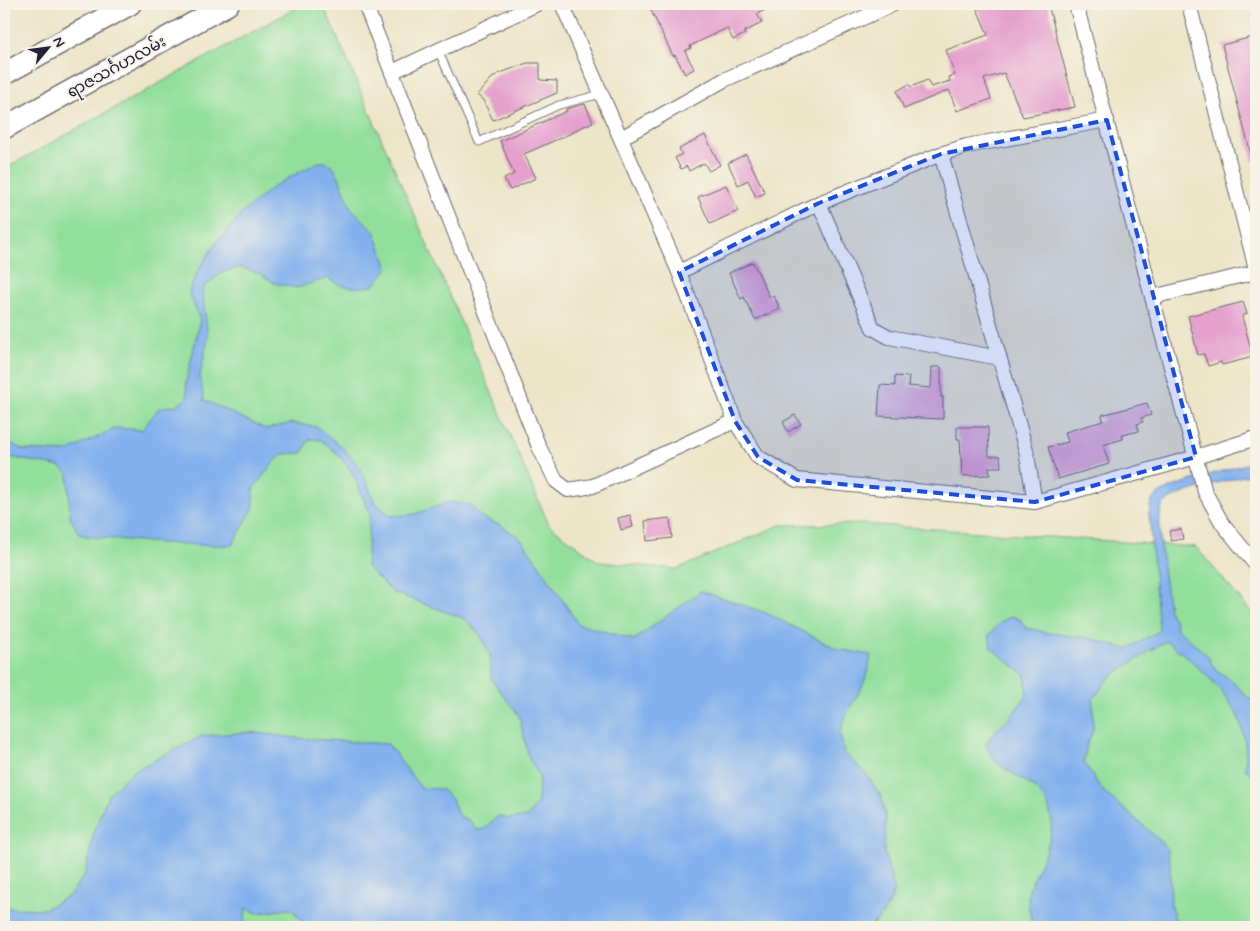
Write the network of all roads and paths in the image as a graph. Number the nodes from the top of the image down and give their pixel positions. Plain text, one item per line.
1 (130, 4) edge
2 (228, 4) edge
3 (365, 4) edge
4 (537, 4) edge
5 (562, 4) edge
6 (894, 4) edge
7 (1076, 4) edge
8 (1189, 4) edge
9 (438, 50) junction
10 (392, 72) junction
11 (4, 74) edge
12 (601, 94) junction
13 (1107, 120) junction
14 (4, 128) edge
15 (621, 138) junction
16 (941, 154) junction
17 (819, 203) junction
18 (1256, 271) edge
19 (679, 272) junction
20 (1152, 297) junction
21 (999, 358) junction
22 (735, 421) junction
23 (1256, 438) edge
24 (1196, 457) junction
25 (1035, 502) junction
26 (1251, 547) edge
27 (1256, 564) edge

1 - 11 main road
2 - 14 main road, ရာဇသင်္ဂဟလမ်း
3 - 10 street
4 - 9 street
5 - 12 street
6 - 15 street
7 - 13 street
8 - 18 street
9 - 10 street
9 - 12 lane
10 - 22 street
12 - 15 street
13 - 16 street
13 - 20 street
15 - 19 street
16 - 17 street
16 - 21 street
17 - 19 street
17 - 21 street
18 - 20 street
19 - 22 street
20 - 24 street
21 - 25 street
22 - 25 street
23 - 24 street
24 - 25 street
24 - 26 street
26 - 27 street

